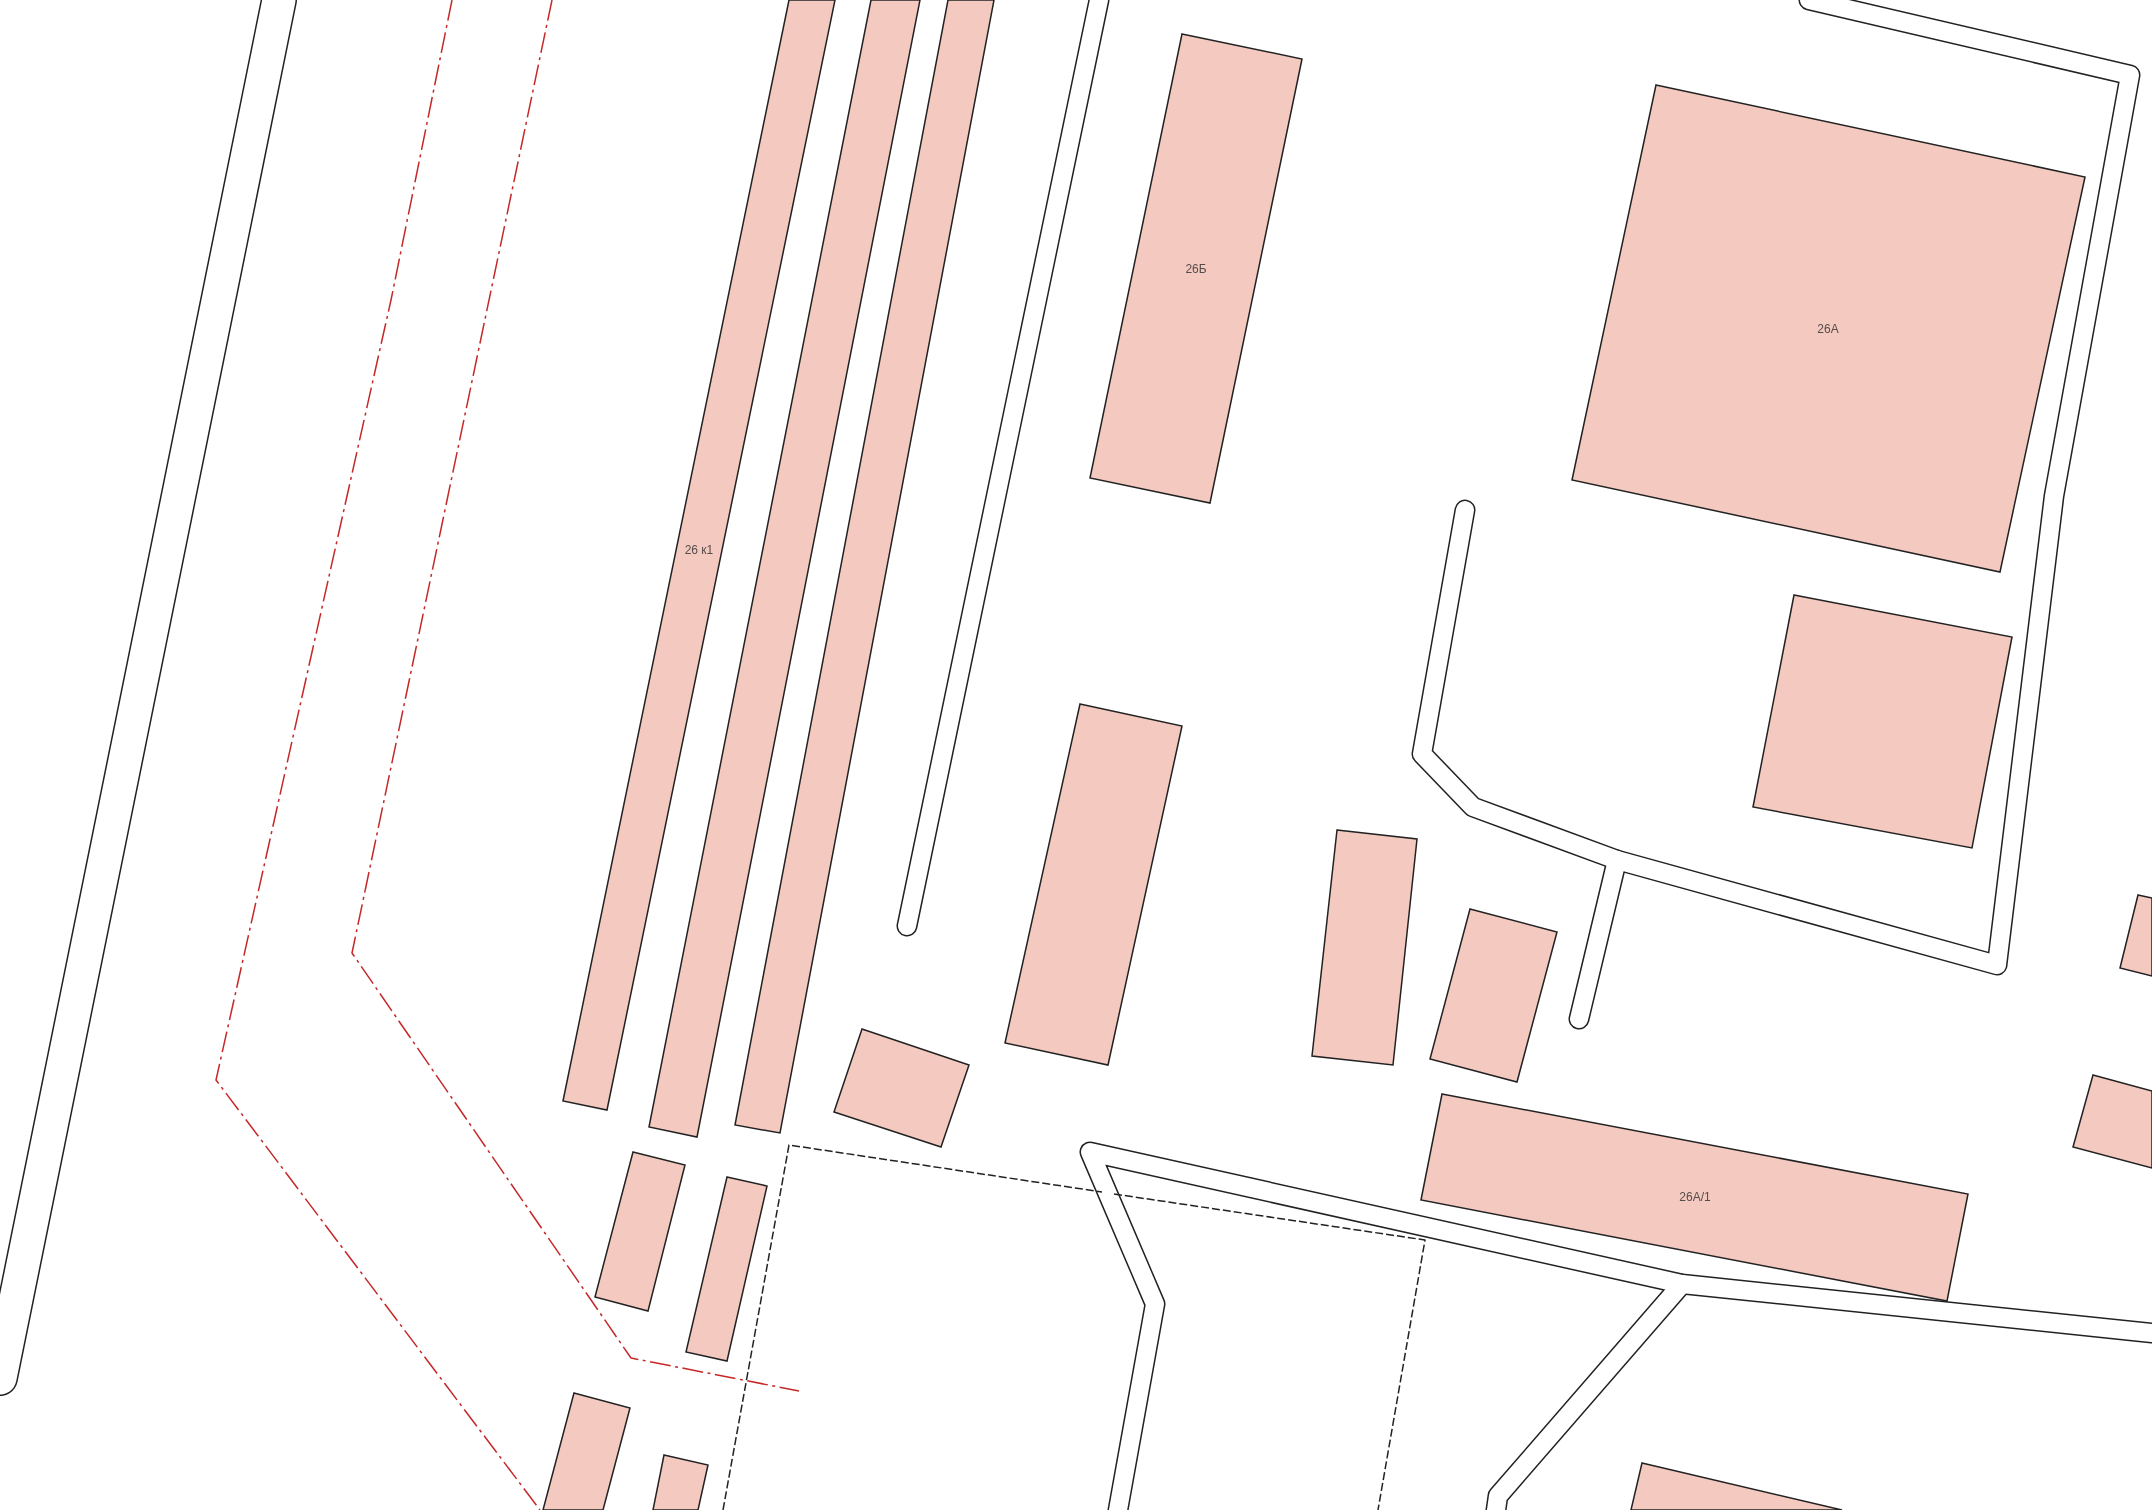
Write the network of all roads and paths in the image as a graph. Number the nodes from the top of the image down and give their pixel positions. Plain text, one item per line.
1 (279, 0) edge
2 (1099, 0) edge
3 (1809, 0) edge
4 (1465, 510) dead end
5 (1617, 860) junction
6 (908, 926) dead end
7 (1579, 1019) dead end
8 (1682, 1284) junction
9 (2152, 1333) edge
10 (0, 1378) edge
11 (1118, 1510) edge
12 (1496, 1510) edge

1 - 10 street
2 - 6 lane
3 - 5 lane
4 - 5 lane
5 - 7 lane
8 - 9 lane
8 - 11 lane
8 - 12 lane

